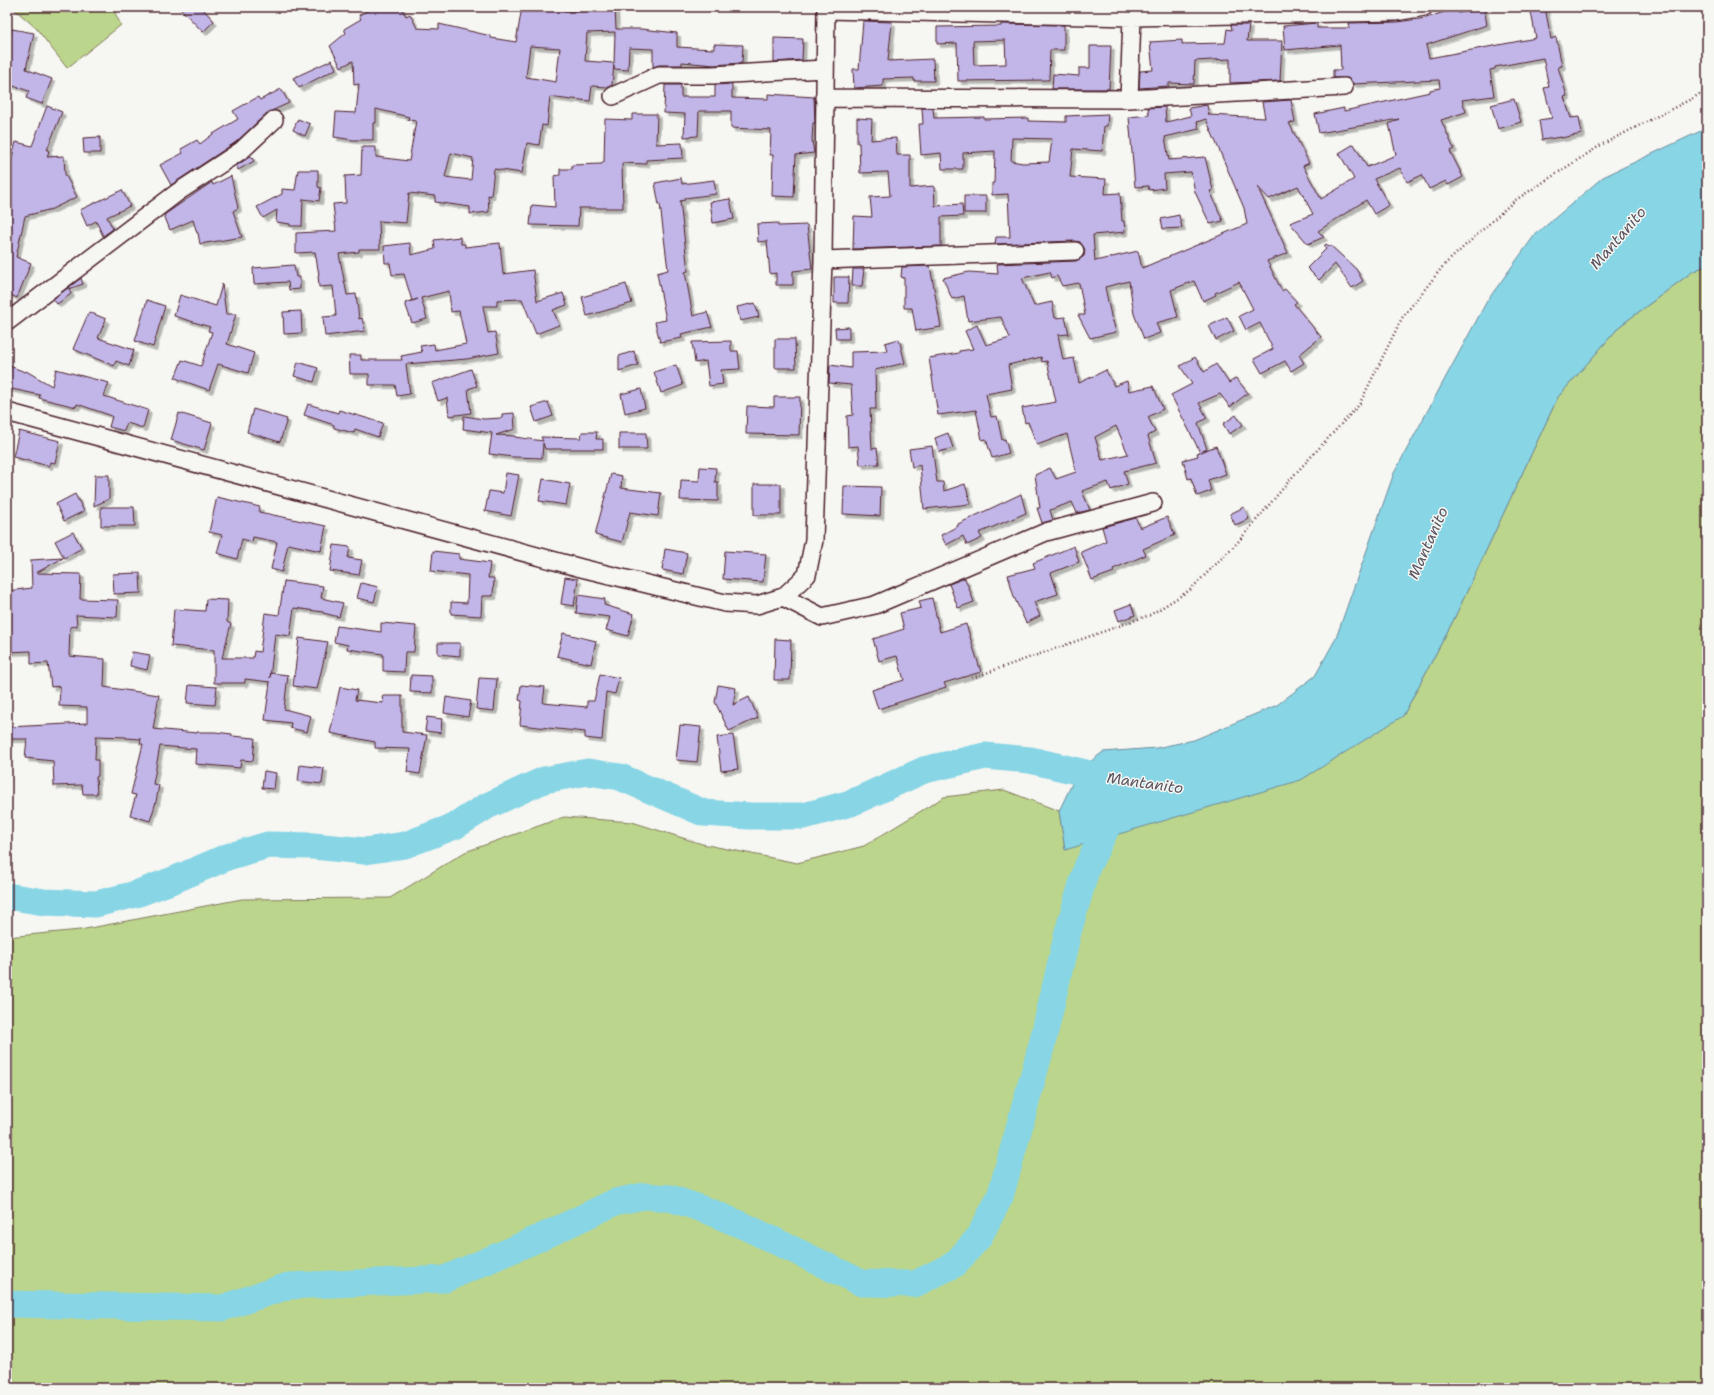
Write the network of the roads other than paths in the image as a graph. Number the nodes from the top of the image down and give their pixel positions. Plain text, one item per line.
1 (1424, 7) edge
2 (826, 8) edge
3 (1131, 12) edge
4 (824, 68) junction
5 (1344, 87) dead end
6 (613, 96) dead end
7 (824, 98) junction
8 (1129, 99) junction
9 (274, 120) dead end
10 (1075, 251) dead end
11 (823, 260) junction
12 (7, 322) edge
13 (7, 412) edge
14 (1153, 503) dead end
15 (783, 597) junction

1 - 3 street
2 - 3 street
2 - 4 street
3 - 8 street
4 - 6 street
4 - 7 street
5 - 8 street
7 - 8 street
7 - 11 street
9 - 12 street
10 - 11 street
11 - 15 street
13 - 15 street
14 - 15 street

